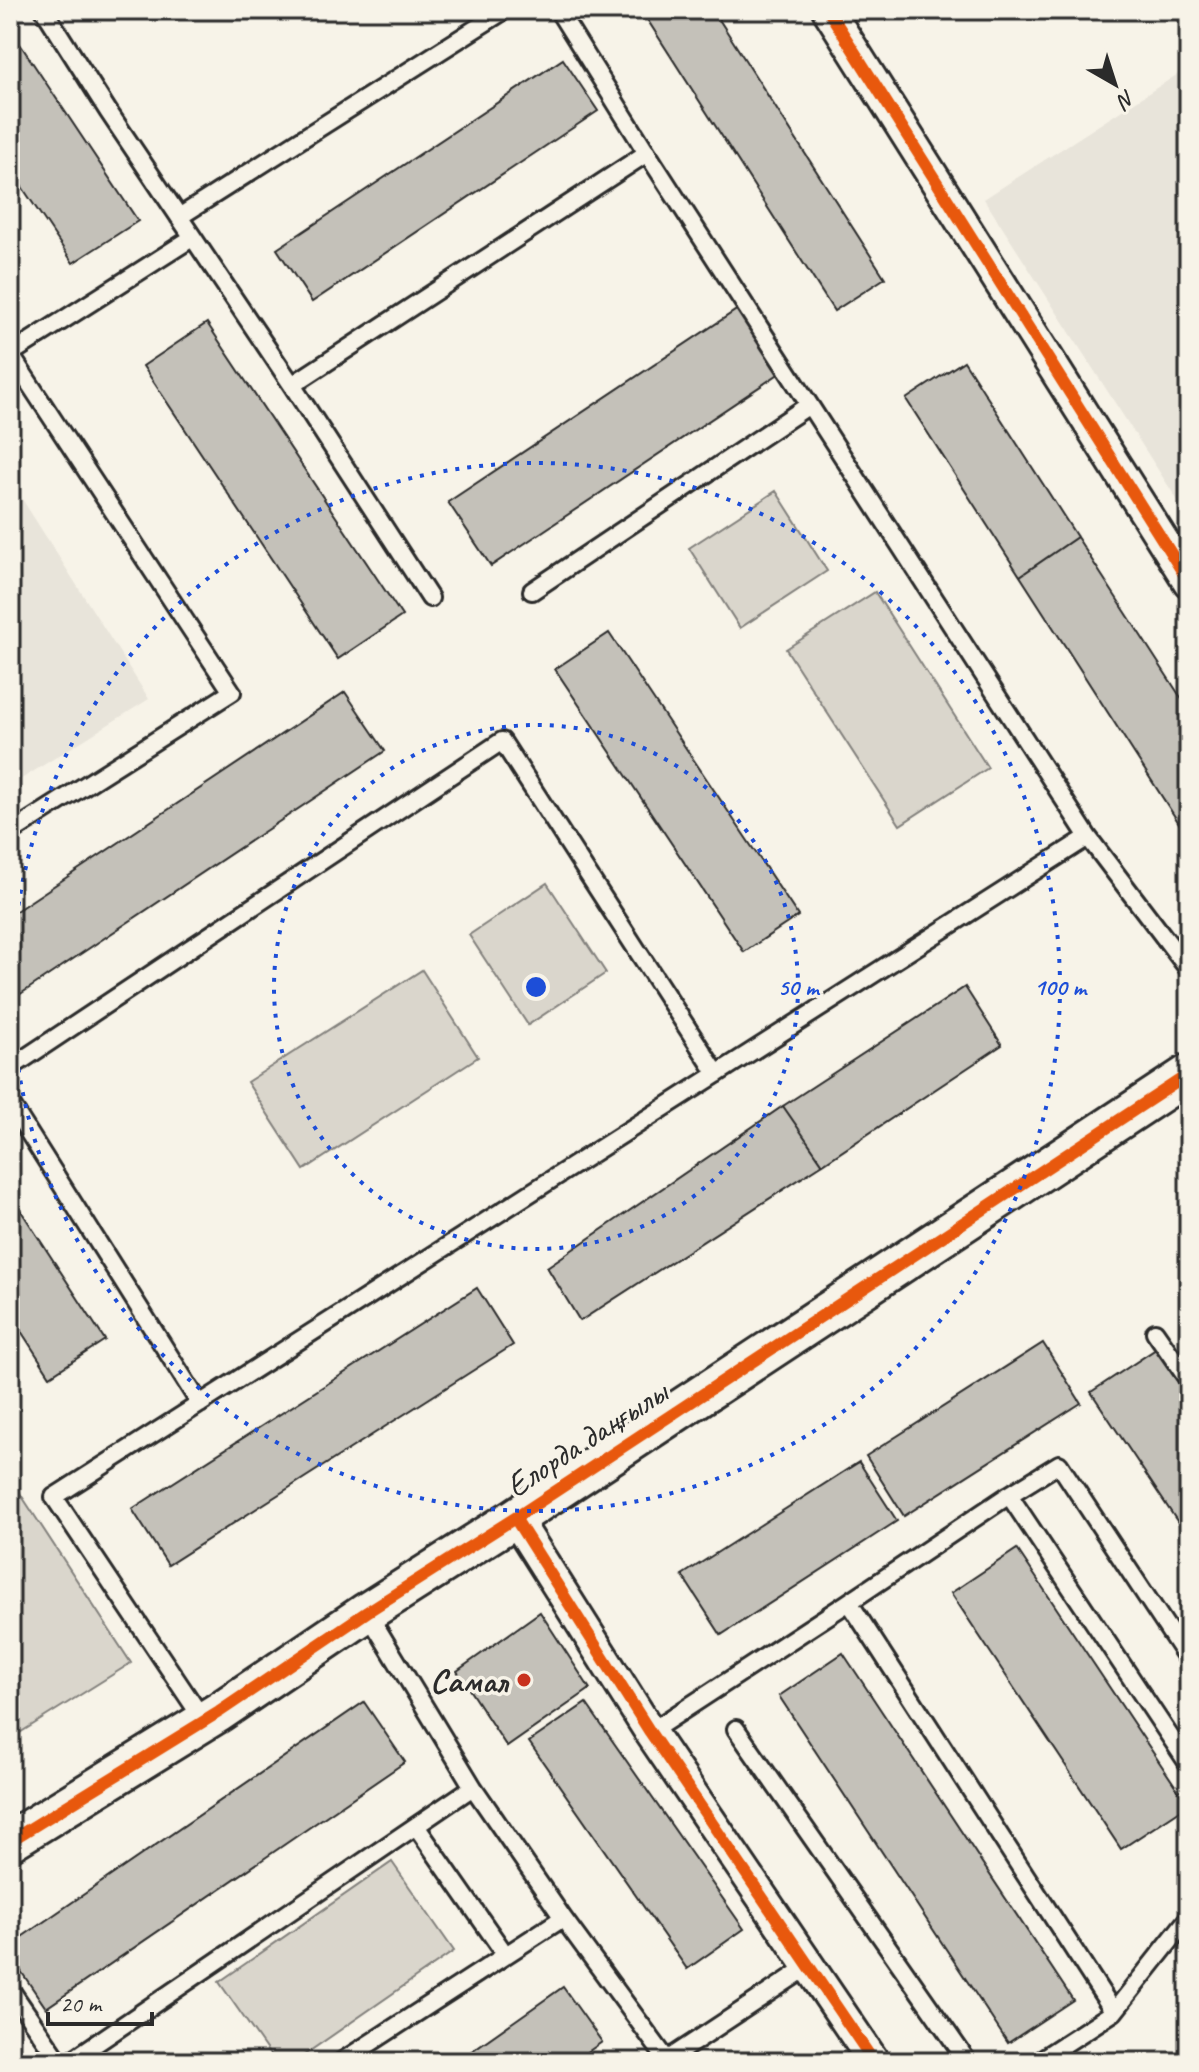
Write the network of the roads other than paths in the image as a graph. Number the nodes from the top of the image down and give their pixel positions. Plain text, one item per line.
1 (44, 10) edge
2 (505, 10) edge
3 (558, 10) edge
4 (828, 10) edge
5 (647, 153) junction
6 (179, 217) junction
7 (192, 238) junction
8 (10, 354) edge
9 (292, 385) junction
10 (809, 405) junction
11 (1189, 582) edge
12 (532, 591) dead end
13 (430, 598) dead end
14 (10, 833) edge
15 (1088, 837) junction
16 (1189, 970) edge
17 (10, 1068) edge
18 (717, 1074) junction
19 (1189, 1074) edge
20 (10, 1103) edge
21 (1155, 1332) dead end
22 (1189, 1381) edge
23 (200, 1404) junction
24 (1009, 1495) junction
25 (515, 1518) junction
26 (849, 1602) junction
27 (367, 1612) junction
28 (1189, 1661) edge
29 (204, 1721) junction
30 (736, 1729) dead end
31 (650, 1732) junction
32 (1189, 1765) edge
33 (473, 1787) junction
34 (416, 1826) junction
35 (10, 1841) edge
36 (1189, 1917) edge
37 (563, 1918) junction
38 (505, 1954) junction
39 (809, 1966) junction
40 (10, 1989) edge
41 (1114, 2012) junction
42 (666, 2061) edge
43 (60, 2062) edge
44 (69, 2062) edge
45 (341, 2062) edge
46 (874, 2062) edge
47 (968, 2062) edge
48 (1037, 2062) edge

1 - 6 lane
2 - 6 lane
3 - 5 lane
4 - 11 street
5 - 9 lane
5 - 10 lane
6 - 7 lane
7 - 8 lane
7 - 9 lane
8 - 14 lane
9 - 13 lane
10 - 12 lane
10 - 15 lane
15 - 16 lane
15 - 18 lane
17 - 18 lane
18 - 23 lane
19 - 25 street, Елорда даңғылы
20 - 23 lane
21 - 22 lane
23 - 29 lane
24 - 26 lane
24 - 28 lane
24 - 32 lane
25 - 27 street, Елорда даңғылы
25 - 31 street
26 - 31 lane
26 - 41 lane
27 - 29 street, Елорда даңғылы
27 - 33 lane
29 - 35 street, Елорда даңғылы
30 - 47 lane
31 - 39 street
33 - 34 lane
33 - 37 lane
34 - 38 lane
34 - 44 lane
36 - 41 lane
37 - 38 lane
37 - 42 lane
38 - 45 lane
39 - 42 lane
39 - 46 street
40 - 43 lane
41 - 48 lane

